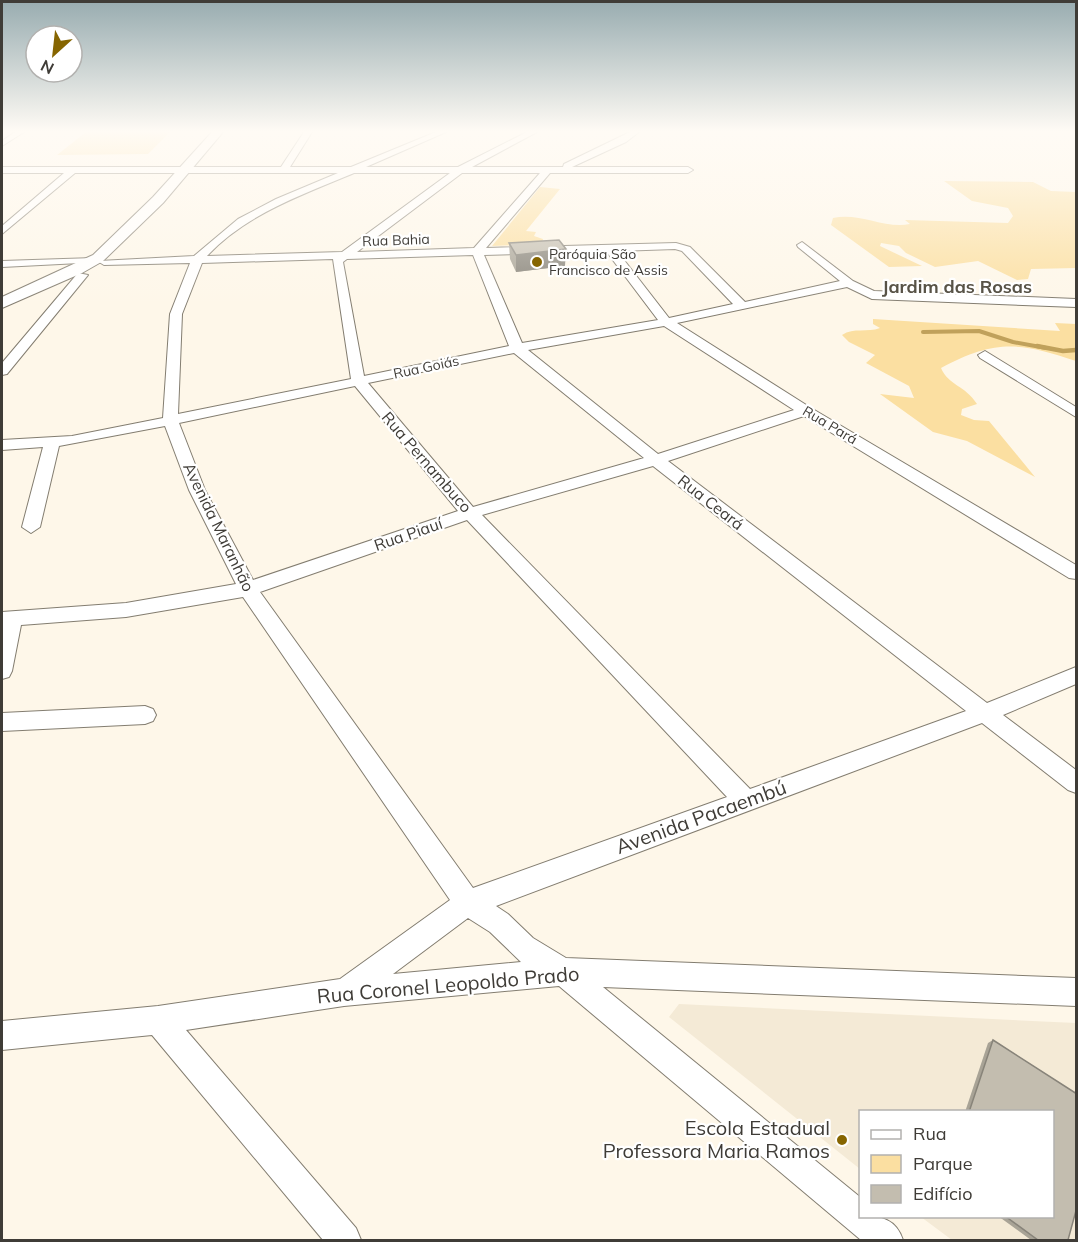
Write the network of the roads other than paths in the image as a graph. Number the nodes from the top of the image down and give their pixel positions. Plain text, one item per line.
1 (50, 190) edge
2 (166, 190) edge
3 (304, 190) edge
4 (432, 190) edge
5 (535, 190) edge
6 (2, 231) edge
7 (802, 245) dead end
8 (609, 248) junction
9 (477, 252) junction
10 (340, 257) junction
11 (196, 260) junction
12 (99, 262) junction
13 (2, 264) edge
14 (61, 270) junction
15 (2, 273) edge
16 (82, 275) junction
17 (849, 283) junction
18 (2, 303) edge
19 (1077, 303) edge
20 (741, 305) junction
21 (2, 311) edge
22 (666, 322) junction
23 (518, 348) junction
24 (985, 355) dead end
25 (2, 371) edge
26 (358, 381) junction
27 (806, 411) junction
28 (1077, 413) edge
29 (170, 419) junction
30 (52, 443) junction
31 (2, 445) edge
32 (656, 460) junction
33 (470, 513) junction
34 (31, 527) dead end
35 (1077, 573) edge
36 (248, 589) junction
37 (7, 618) edge
38 (2, 670) edge
39 (1077, 675) edge
40 (985, 713) junction
41 (145, 715) dead end
42 (2, 722) edge
43 (1077, 783) edge
44 (746, 801) junction
45 (468, 903) junction
46 (563, 972) junction
47 (344, 992) junction
48 (1077, 992) edge
49 (158, 1020) junction
50 (2, 1036) edge
51 (859, 1218) edge
52 (859, 1218) edge
53 (344, 1240) edge
54 (886, 1240) edge

1 - 6 street
2 - 12 main road
3 - 11 street, Avenida Maranhão
4 - 10 street
5 - 9 street
7 - 17 street
8 - 9 street, Rua Bahia
8 - 20 street, Rua Bahia
8 - 22 street, Rua Pará
9 - 10 street, Rua Bahia
9 - 23 street, Rua Ceará
10 - 11 street, Rua Bahia
10 - 26 street
11 - 12 street, Rua Bahia
11 - 29 street, Avenida Maranhão
12 - 14 main road
12 - 16 main road
13 - 14 street
14 - 15 street
14 - 18 main road
16 - 21 main road
16 - 25 street
17 - 19 street
17 - 20 street, Rua Goiás
20 - 22 street, Rua Goiás
22 - 23 street, Rua Goiás
22 - 27 street, Rua Pará
23 - 26 street, Rua Goiás
23 - 32 street, Rua Ceará
24 - 28 street
26 - 29 street, Rua Goiás
26 - 33 street, Rua Pernambuco
27 - 32 street, Rua Piauí
27 - 35 street, Rua Pará
29 - 30 street, Rua Goiás
29 - 36 street, Avenida Maranhão
30 - 31 street, Rua Goiás
30 - 34 street
32 - 33 street, Rua Piauí
32 - 40 street, Rua Ceará
33 - 36 street, Rua Piauí
33 - 44 street, Rua Pernambuco
36 - 37 street, Rua Piauí
36 - 45 street, Avenida Maranhão
37 - 38 street
39 - 40 street, Avenida Pacaembú
40 - 43 street, Rua Ceará
40 - 44 street, Avenida Pacaembú
41 - 42 street
44 - 45 street, Avenida Pacaembú
45 - 46 street
45 - 47 street, Avenida Pacaembú
46 - 47 street, Rua Coronel Leopoldo Prado
46 - 48 street, Rua Coronel Leopoldo Prado
46 - 52 street
47 - 49 street, Rua Coronel Leopoldo Prado
49 - 50 street, Rua Coronel Leopoldo Prado
49 - 53 street
51 - 54 street

